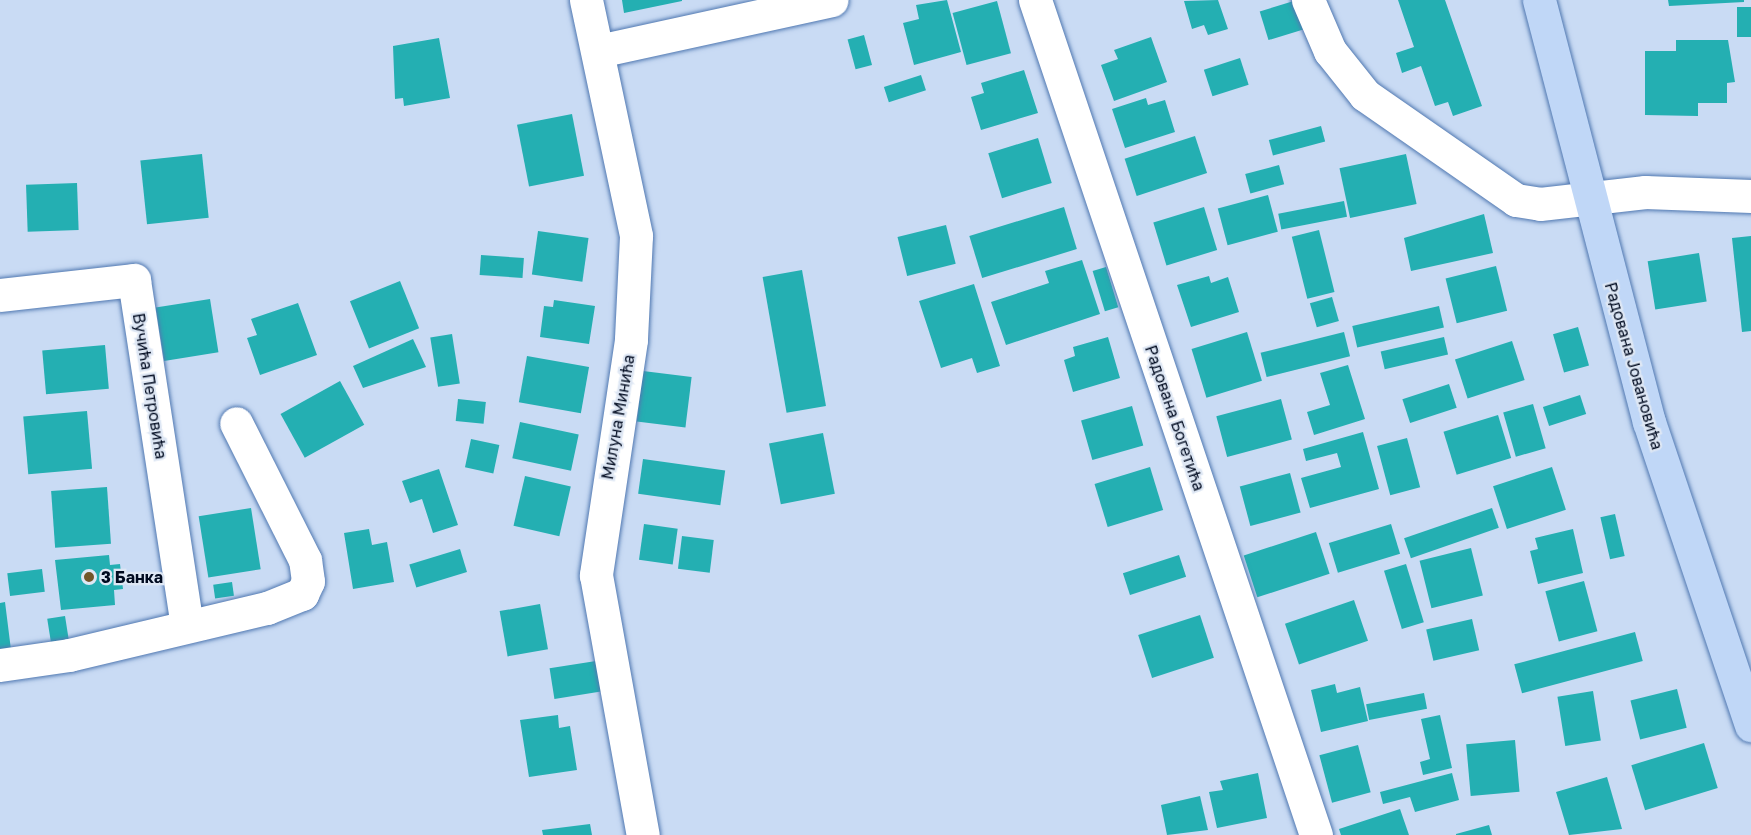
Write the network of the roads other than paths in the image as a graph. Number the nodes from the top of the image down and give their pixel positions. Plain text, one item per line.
1 (586, 0) edge
2 (831, 0) edge
3 (1035, 0) edge
4 (1308, 0) edge
5 (1539, 0) edge
6 (598, 51) junction
7 (1751, 196) edge
8 (1590, 200) junction
9 (0, 295) edge
10 (236, 423) dead end
11 (187, 625) junction
12 (0, 665) edge
13 (1751, 725) edge
14 (643, 835) edge
15 (1316, 835) edge

1 - 6 street, Милуна Минића
2 - 6 street
3 - 15 street, Радована Богетића
4 - 8 street
5 - 8 main road, Радована Јовановића
6 - 14 street, Милуна Минића
7 - 8 street
8 - 13 main road, Радована Јовановића
9 - 11 street, Вучића Петровића
10 - 11 street
11 - 12 street

